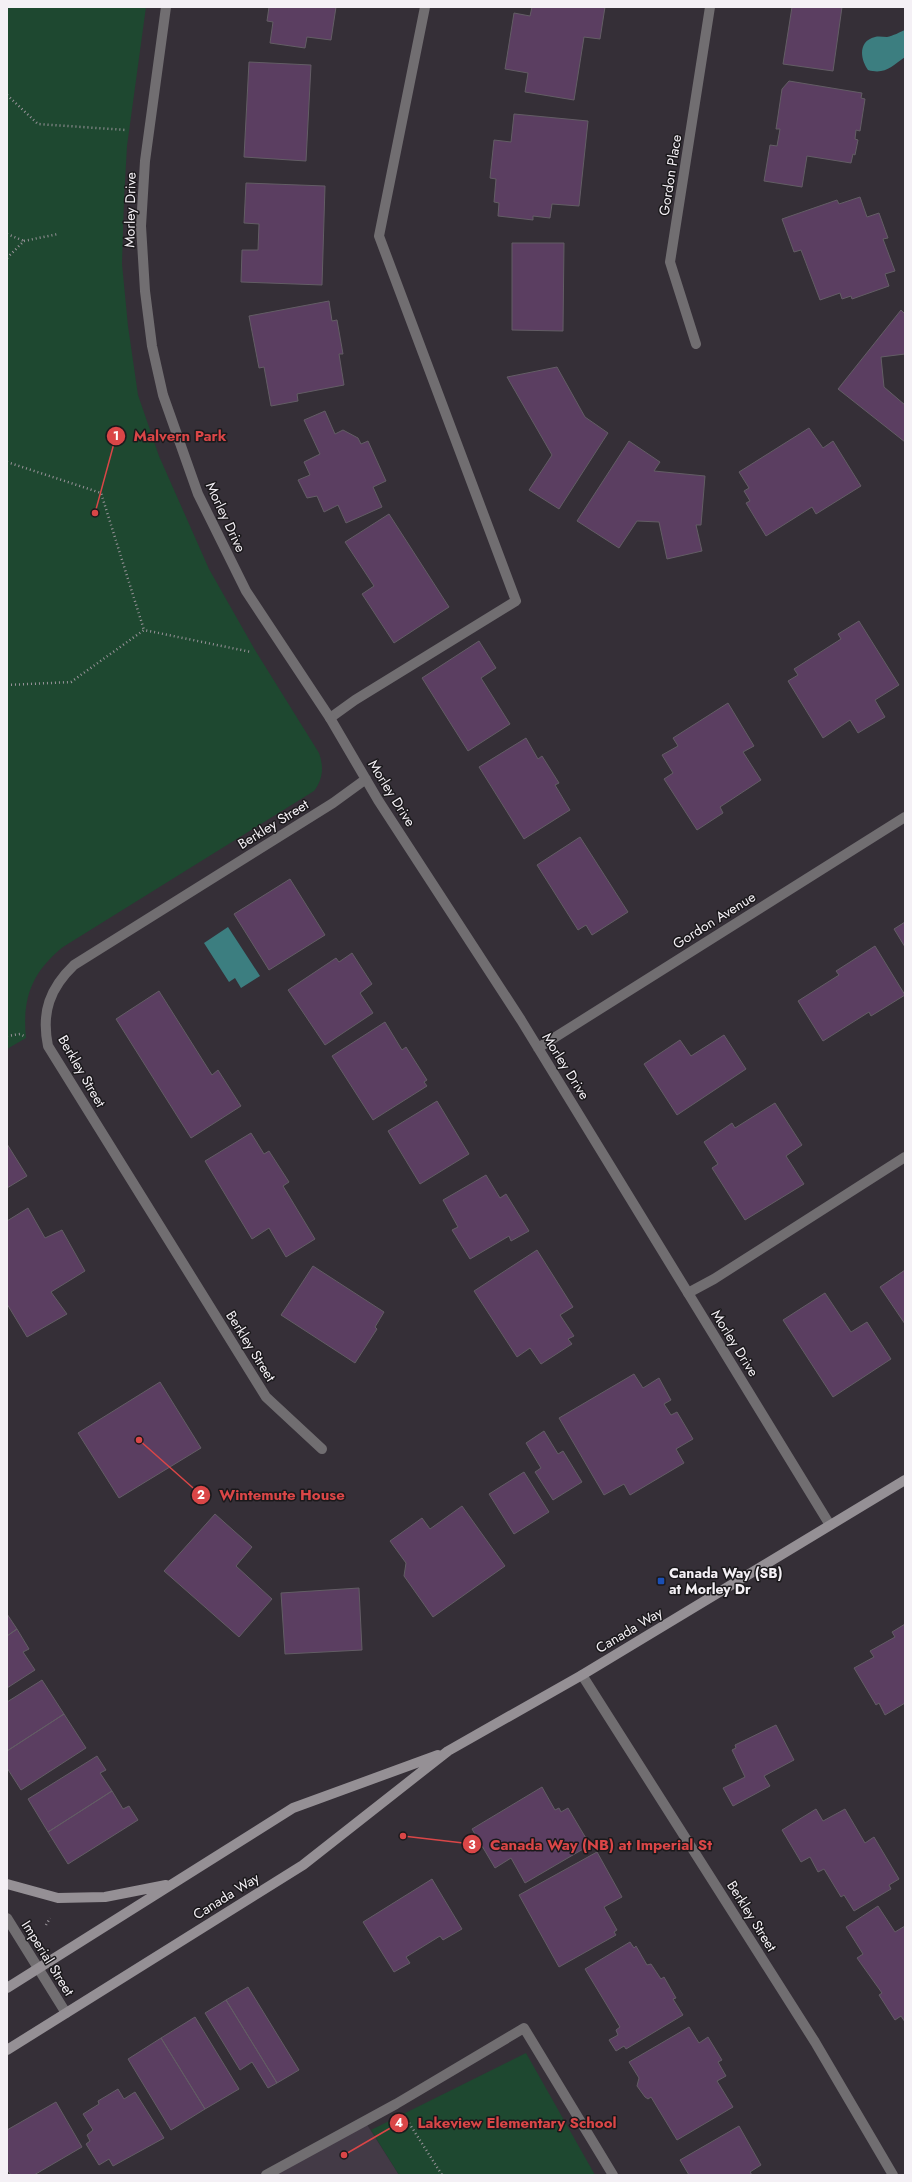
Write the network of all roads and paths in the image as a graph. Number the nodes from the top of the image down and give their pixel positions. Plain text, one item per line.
1 (166, 7) edge
2 (425, 7) edge
3 (710, 7) edge
4 (7, 96) edge
5 (126, 130) dead end
6 (7, 234) edge
7 (58, 234) dead end
8 (24, 241) junction
9 (7, 258) edge
10 (696, 344) dead end
11 (7, 462) edge
12 (144, 630) junction
13 (252, 652) dead end
14 (7, 685) edge
15 (330, 718) junction
16 (366, 779) junction
17 (905, 817) edge
18 (538, 1048) junction
19 (905, 1157) edge
20 (688, 1293) junction
21 (322, 1449) dead end
22 (905, 1480) edge
23 (830, 1525) junction
24 (582, 1675) junction
25 (448, 1751) junction
26 (7, 1884) edge
27 (172, 1884) junction
28 (7, 1918) edge
29 (38, 1968) junction
30 (7, 1988) edge
31 (66, 2013) junction
32 (7, 2050) edge
33 (396, 2104) junction
34 (266, 2175) edge
35 (442, 2175) edge
36 (614, 2175) edge
37 (892, 2175) edge

1 - 15 street, Morley Drive
2 - 15 street
3 - 10 street, Gordon Place
4 - 5 path
6 - 8 path
7 - 8 path
8 - 9 path
11 - 12 path
12 - 13 path
12 - 14 path
15 - 16 street, Morley Drive
16 - 18 street, Morley Drive
16 - 21 street, Berkley Street
17 - 18 street, Gordon Avenue
18 - 20 street, Morley Drive
19 - 20 street
20 - 23 street, Morley Drive
22 - 23 main road, Canada Way
23 - 24 main road, Canada Way
24 - 25 main road, Canada Way
24 - 37 street, Berkley Street
25 - 27 main road, Canada Way
25 - 31 main road, Canada Way
26 - 27 main road
27 - 29 main road, Canada Way
28 - 29 street, Imperial Street
29 - 30 main road, Canada Way
29 - 31 street, Imperial Street
31 - 32 main road, Canada Way
33 - 34 street
33 - 35 path
33 - 36 street

